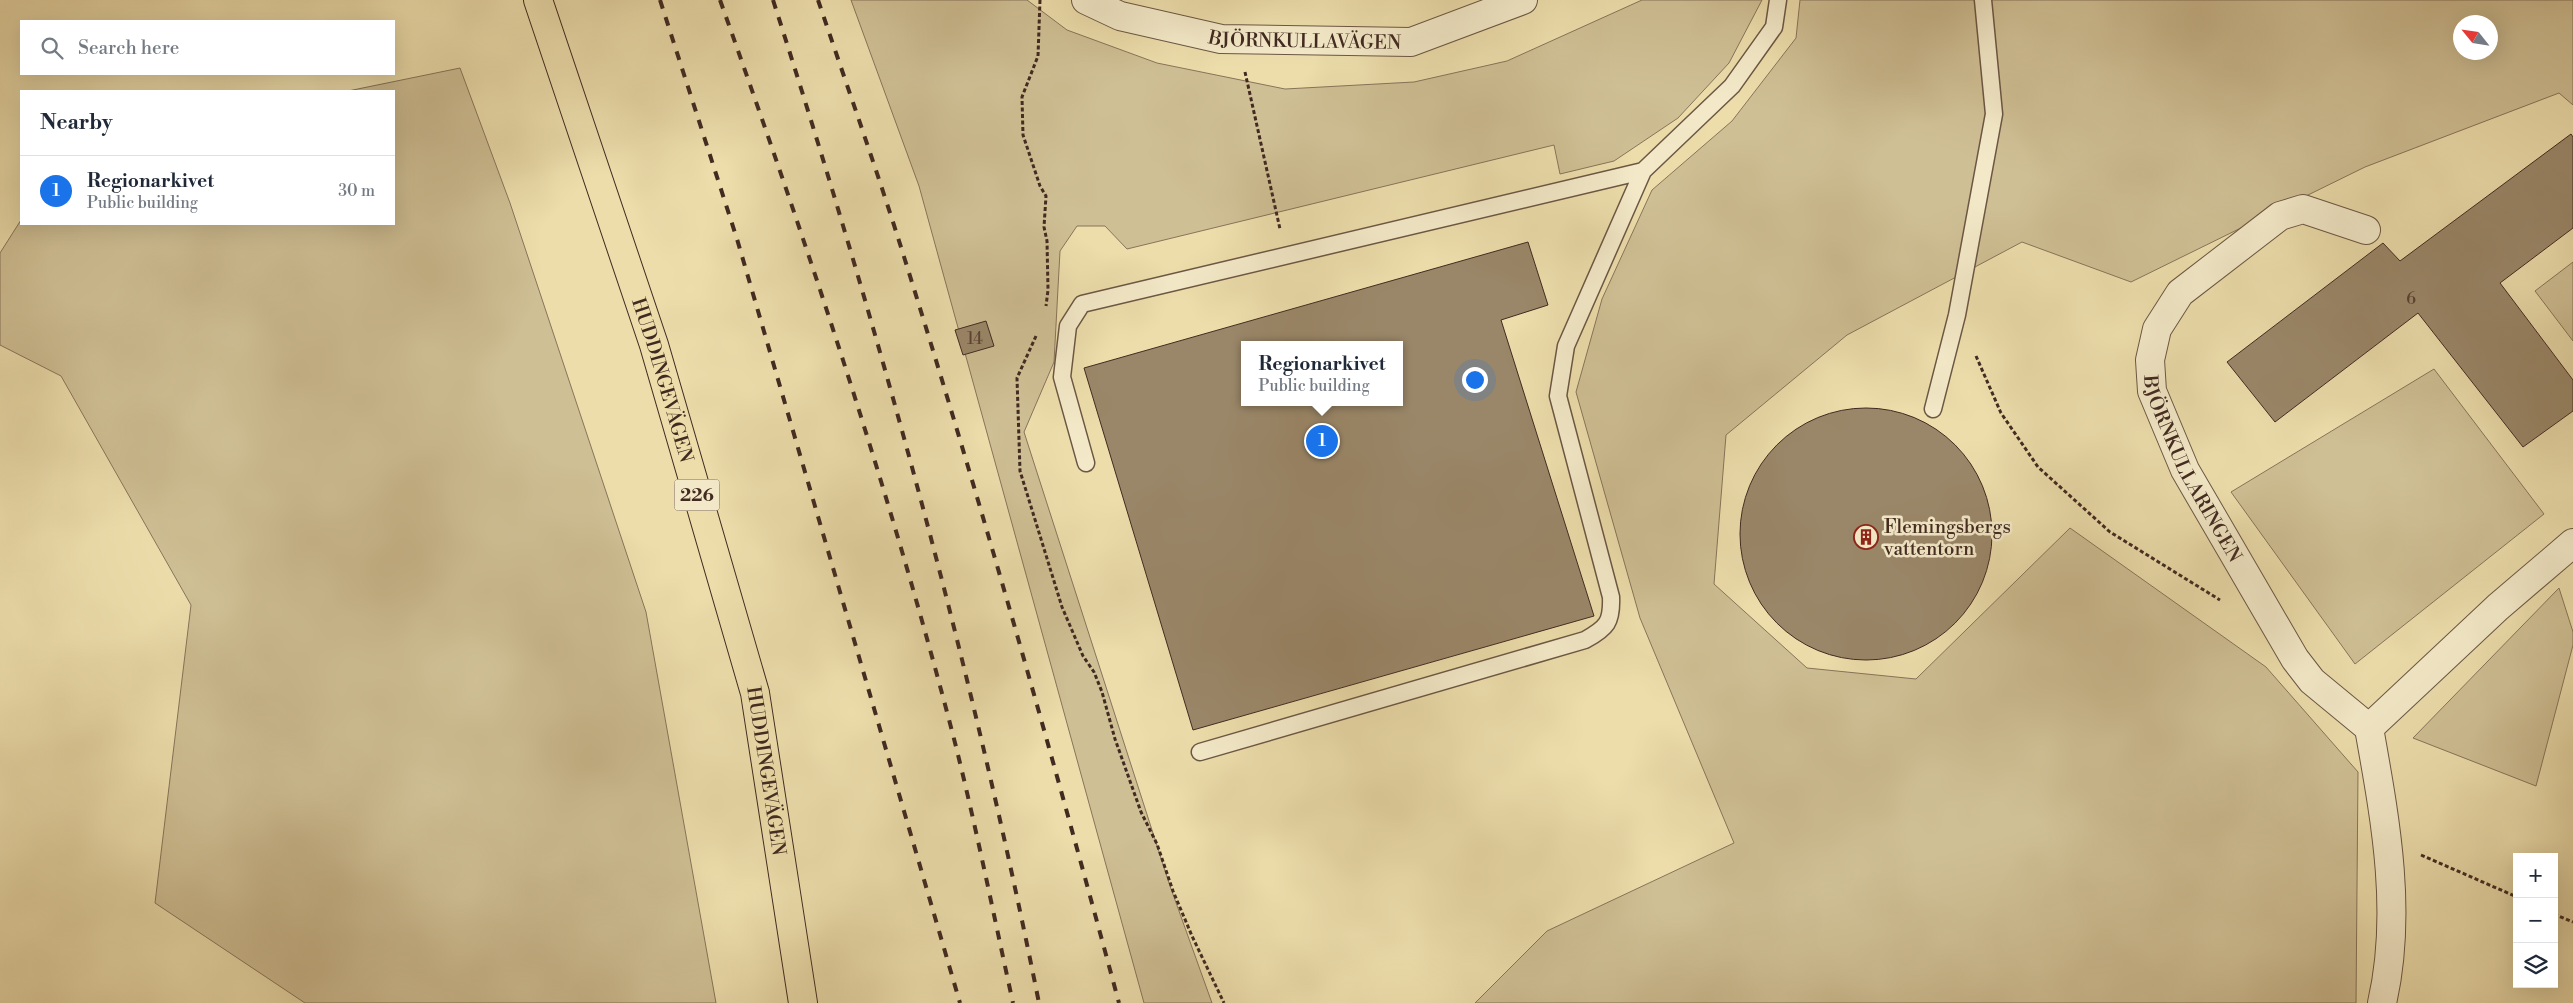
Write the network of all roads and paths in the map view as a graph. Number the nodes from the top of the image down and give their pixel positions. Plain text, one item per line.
1 (538, 0) edge
2 (1040, 0) edge
3 (1086, 0) edge
4 (1522, 0) edge
5 (1778, 0) edge
6 (1983, 0) edge
7 (1244, 70) dead end
8 (1643, 171) junction
9 (1276, 213) dead end
10 (2366, 230) dead end
11 (1046, 308) dead end
12 (1958, 315) junction
13 (1037, 333) dead end
14 (1933, 409) dead end
15 (1086, 463) dead end
16 (2573, 544) edge
17 (2224, 602) dead end
18 (2369, 728) junction
19 (1200, 752) dead end
20 (2388, 840) junction
21 (2513, 895) edge
22 (2558, 916) edge
23 (2573, 922) edge
24 (803, 1003) edge
25 (1224, 1003) edge
26 (2382, 1003) edge

1 - 24 main road, HUDDINGEVÄGEN / 226
2 - 11 path
3 - 4 street, BJÖRNKULLAVÄGEN
5 - 8 lane
6 - 12 lane
7 - 9 path
8 - 15 lane
8 - 19 lane
10 - 18 street, BJÖRNKULLARINGEN
12 - 14 lane
12 - 17 path
13 - 25 path
16 - 18 street
18 - 20 street
20 - 21 path
20 - 26 street
22 - 23 path

